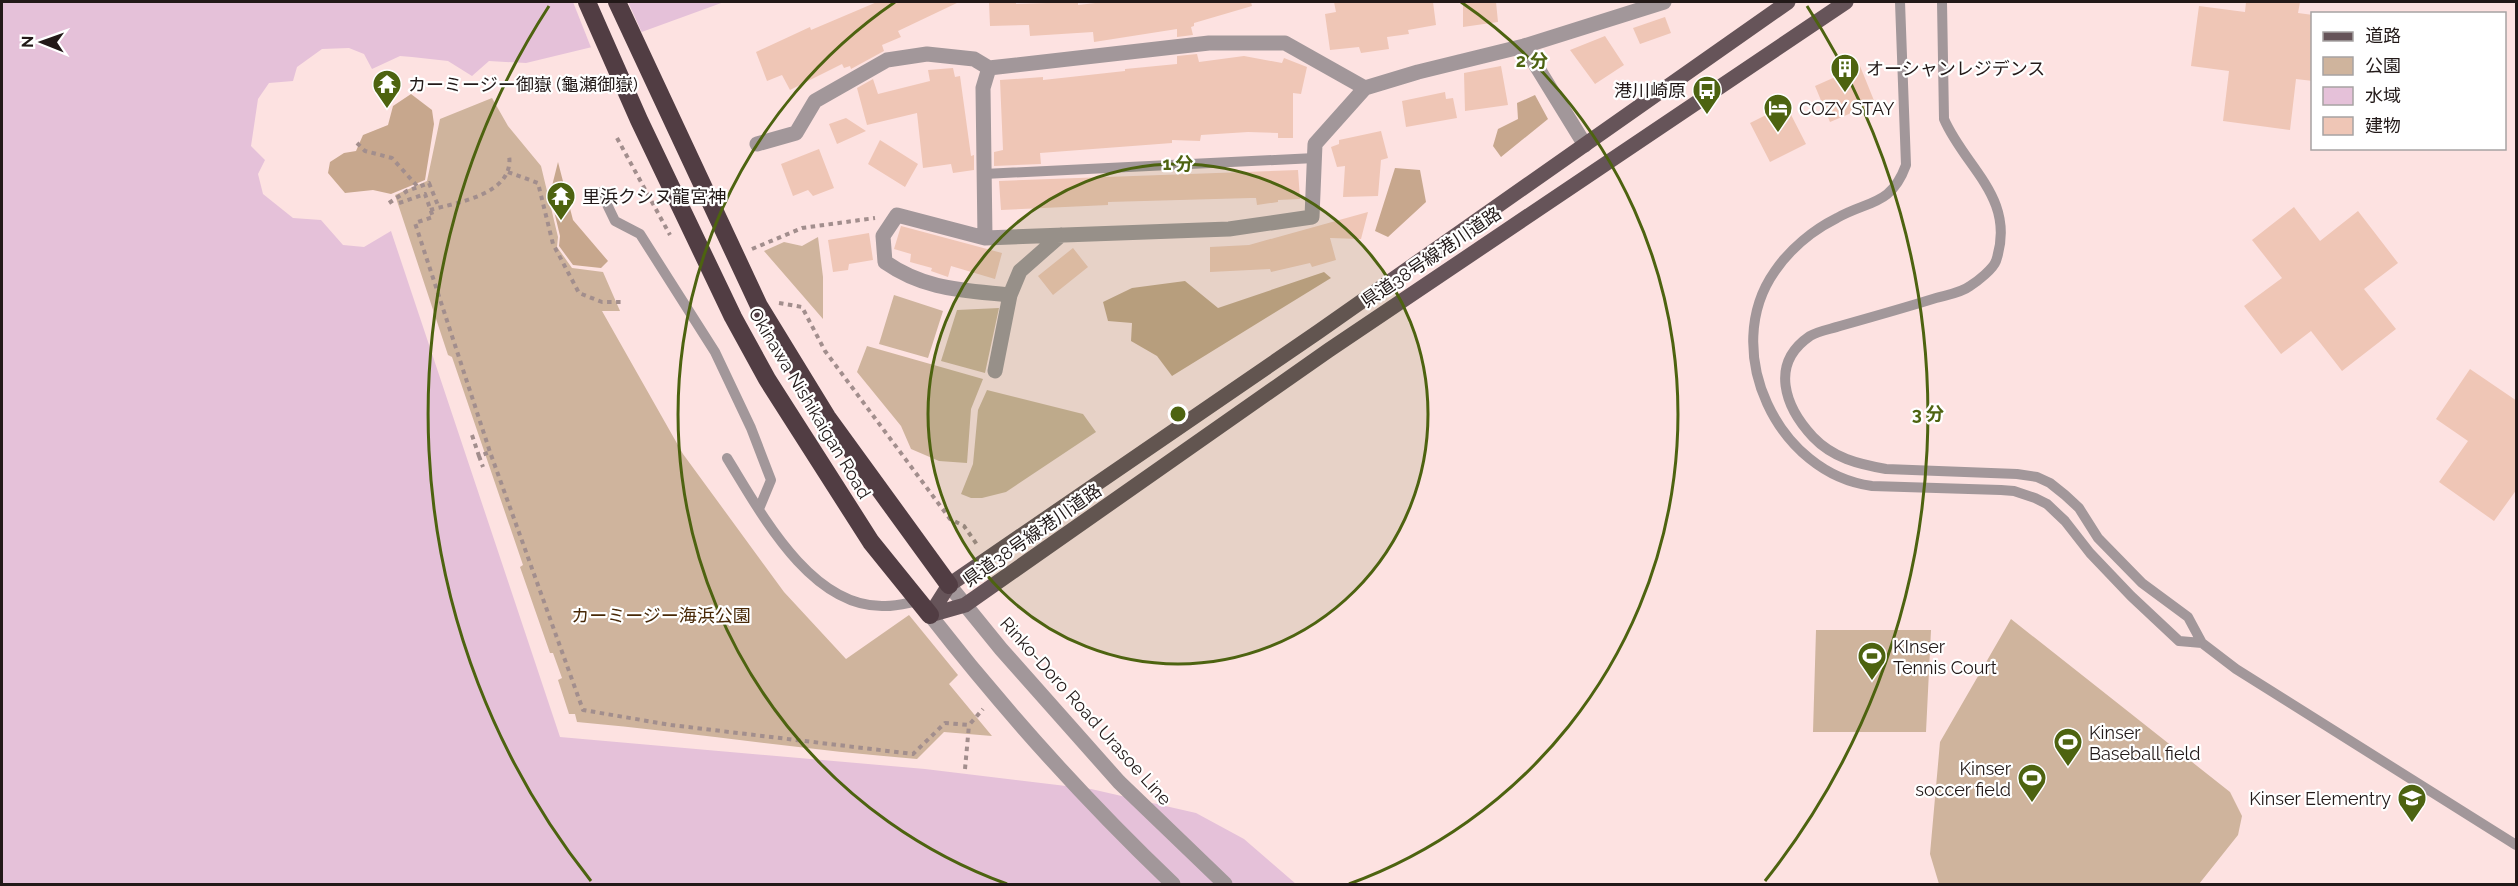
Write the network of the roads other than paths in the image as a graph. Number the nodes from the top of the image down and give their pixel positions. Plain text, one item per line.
1 (587, 2) edge
2 (617, 2) edge
3 (1664, 2) edge
4 (1788, 2) edge
5 (1846, 2) edge
6 (1900, 2) edge
7 (1942, 2) edge
8 (1524, 46) junction
9 (989, 68) junction
10 (1365, 88) junction
11 (757, 144) dead end
12 (1585, 145) junction
13 (1314, 158) junction
14 (984, 174) junction
15 (601, 192) dead end
16 (1061, 235) junction
17 (985, 238) junction
18 (1010, 295) junction
19 (995, 370) dead end
20 (727, 458) dead end
21 (759, 509) junction
22 (949, 585) junction
23 (965, 605) junction
24 (924, 608) junction
25 (2202, 643) junction
26 (2517, 845) edge
27 (1173, 885) edge
28 (1225, 885) edge

1 - 24 highway, Okinawa Nishikaigan Road
2 - 22 highway, Okinawa Nishikaigan Road
3 - 8 street
4 - 12 main road, 県道38号線港川道路
5 - 23 main road, 県道38号線港川道路
6 - 25 lane
7 - 25 lane
8 - 10 street
8 - 12 street
9 - 10 street
9 - 11 street
9 - 14 street
10 - 13 street
12 - 22 main road, 県道38号線港川道路
13 - 14 lane
13 - 16 street
14 - 17 street
15 - 21 lane
16 - 17 street
16 - 18 street
17 - 18 street
18 - 19 street
20 - 21 lane
21 - 24 lane
22 - 23 street, Rinko-Doro Road Urasoe Line
22 - 24 main road, 県道38号線港川道路
23 - 24 main road, 県道38号線港川道路
23 - 28 street, Rinko-Doro Road Urasoe Line
24 - 27 street
25 - 26 lane

